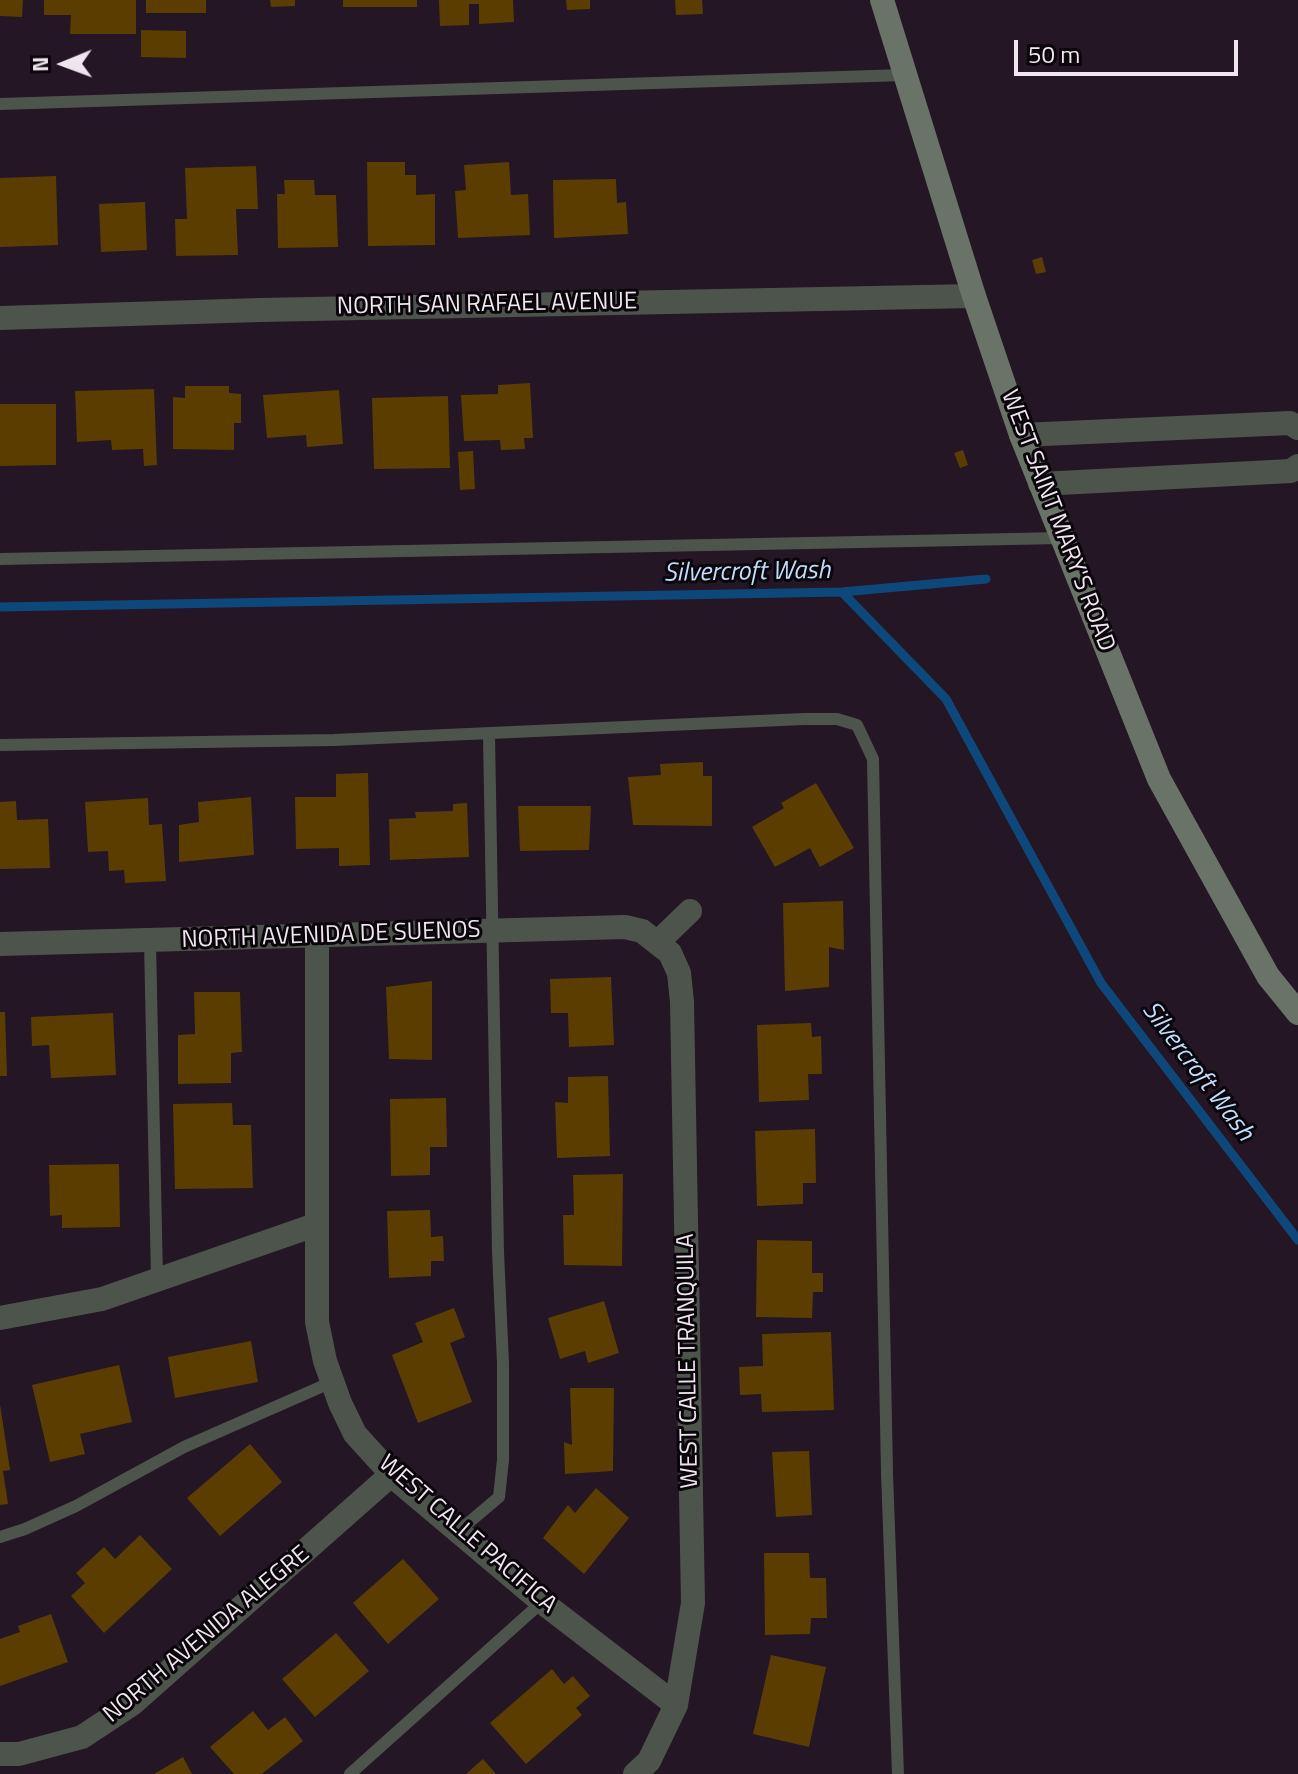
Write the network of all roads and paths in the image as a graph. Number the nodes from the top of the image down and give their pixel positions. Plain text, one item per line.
1 (882, 0) edge
2 (904, 75) junction
3 (0, 104) edge
4 (974, 296) junction
5 (0, 318) edge
6 (1298, 428) edge
7 (1021, 435) junction
8 (1298, 466) edge
9 (1040, 484) junction
10 (1062, 538) junction
11 (0, 559) edge
12 (489, 735) junction
13 (0, 745) edge
14 (690, 911) dead end
15 (493, 931) junction
16 (317, 937) junction
17 (150, 942) junction
18 (658, 942) junction
19 (0, 944) edge
20 (1298, 1013) edge
21 (315, 1225) junction
22 (157, 1279) junction
23 (0, 1318) edge
24 (332, 1382) junction
25 (392, 1474) junction
26 (460, 1530) junction
27 (0, 1537) edge
28 (542, 1602) junction
29 (676, 1705) junction
30 (0, 1754) edge
31 (350, 1774) edge
32 (635, 1774) edge
33 (898, 1774) edge

1 - 2 main road, WEST SAINT MARY'S ROAD
2 - 3 lane
2 - 4 main road, WEST SAINT MARY'S ROAD
4 - 5 street, NORTH SAN RAFAEL AVENUE
4 - 7 main road, WEST SAINT MARY'S ROAD
6 - 7 street
7 - 9 main road, WEST SAINT MARY'S ROAD
8 - 9 street
9 - 10 main road, WEST SAINT MARY'S ROAD
10 - 11 lane
10 - 20 main road, WEST SAINT MARY'S ROAD
12 - 13 lane
12 - 15 lane
12 - 33 lane
14 - 18 street
15 - 16 street, NORTH AVENIDA DE SUENOS
15 - 18 street, NORTH AVENIDA DE SUENOS
15 - 26 lane
16 - 17 street, NORTH AVENIDA DE SUENOS
16 - 21 street, WEST CALLE PACIFICA
17 - 19 street, NORTH AVENIDA DE SUENOS
17 - 22 lane
18 - 29 street, WEST CALLE TRANQUILA
21 - 22 street
21 - 24 street, WEST CALLE PACIFICA
22 - 23 street
24 - 25 street, WEST CALLE PACIFICA
24 - 27 lane
25 - 26 street, WEST CALLE PACIFICA
25 - 30 street, NORTH AVENIDA ALEGRE
26 - 28 street, WEST CALLE PACIFICA
28 - 29 street, WEST CALLE PACIFICA
28 - 31 lane
29 - 32 street, WEST CALLE TRANQUILA

